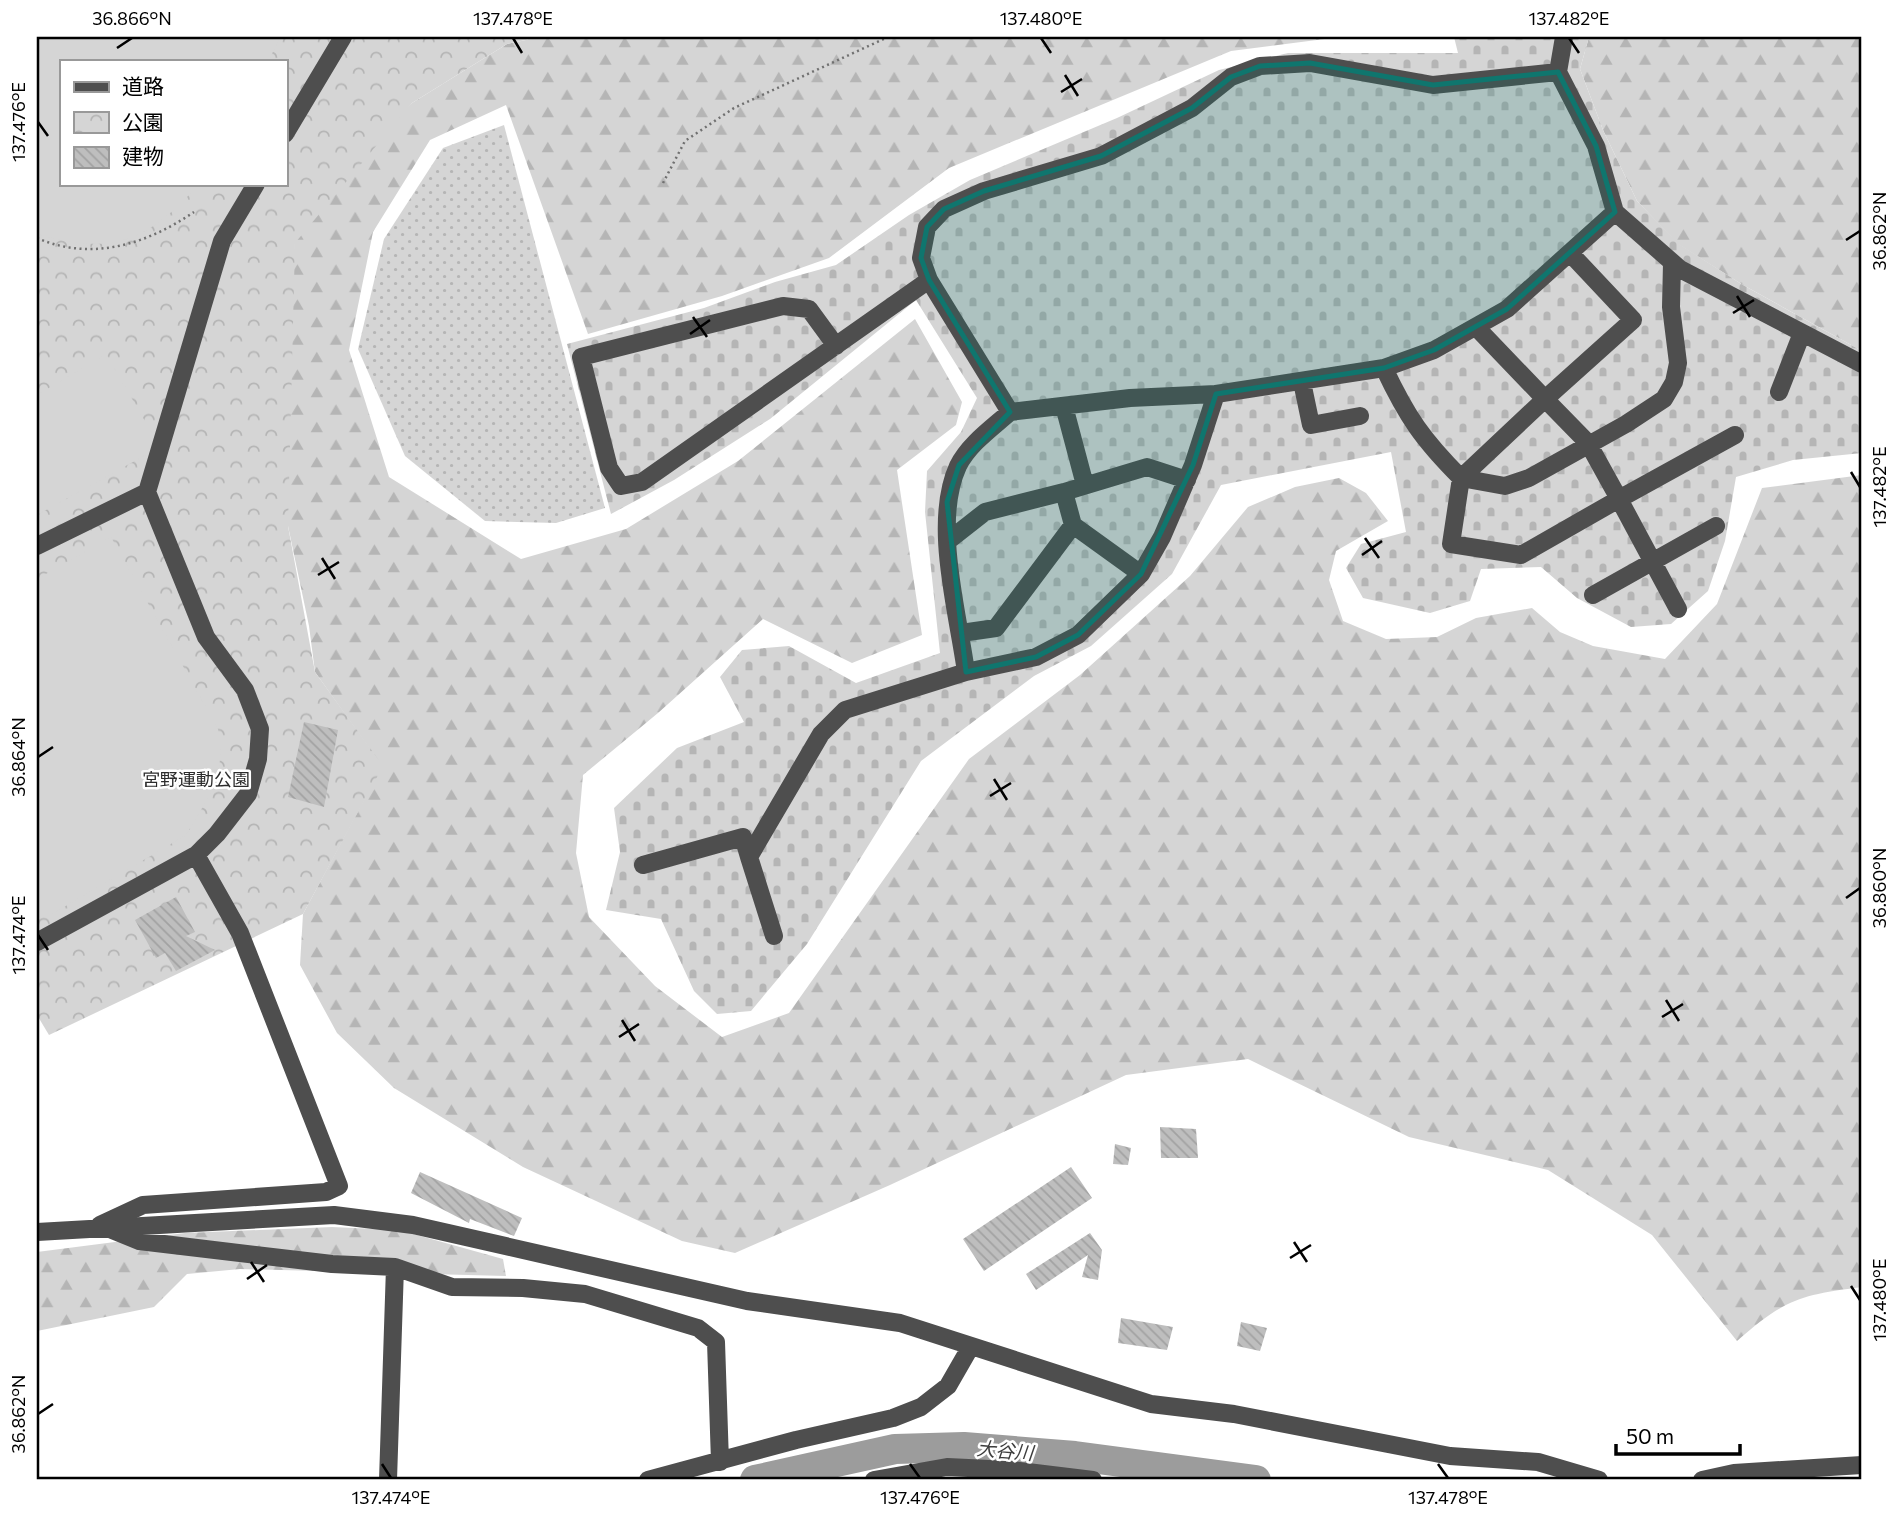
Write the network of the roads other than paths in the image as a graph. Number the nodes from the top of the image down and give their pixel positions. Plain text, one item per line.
1 (342, 37) edge
2 (1564, 37) edge
3 (1558, 72) junction
4 (287, 131) edge
5 (255, 186) edge
6 (1615, 212) junction
7 (1570, 253) junction
8 (1672, 263) junction
9 (929, 280) junction
10 (1476, 327) junction
11 (1802, 333) junction
12 (836, 346) junction
13 (1862, 365) edge
14 (1384, 368) junction
15 (1302, 382) junction
16 (1779, 392) dead end
17 (1216, 394) junction
18 (1545, 399) junction
19 (1064, 406) junction
20 (1010, 412) junction
21 (1360, 416) dead end
22 (1735, 435) dead end
23 (1588, 443) junction
24 (1461, 478) junction
25 (1187, 480) junction
26 (1085, 485) junction
27 (147, 492) junction
28 (1064, 492) junction
29 (1619, 499) junction
30 (1073, 525) junction
31 (1716, 526) dead end
32 (948, 541) junction
33 (37, 546) edge
34 (1653, 561) junction
35 (1141, 574) junction
36 (1593, 595) dead end
37 (1678, 609) dead end
38 (961, 633) junction
39 (966, 672) junction
40 (196, 855) junction
41 (749, 857) junction
42 (643, 865) dead end
43 (774, 936) dead end
44 (37, 942) edge
45 (109, 1229) junction
46 (90, 1230) junction
47 (37, 1232) edge
48 (395, 1267) junction
49 (971, 1346) junction
50 (720, 1462) junction
51 (1862, 1465) edge
52 (388, 1480) edge
53 (648, 1480) edge
54 (874, 1480) edge
55 (1093, 1480) edge
56 (1599, 1480) edge
57 (1702, 1480) edge

1 - 4 street
2 - 3 street
3 - 6 street
3 - 9 street
5 - 27 street
6 - 7 street
6 - 8 street
7 - 10 street
7 - 18 street
8 - 11 street
8 - 23 street
9 - 12 street
9 - 20 street
10 - 14 street
10 - 18 street
11 - 13 street
11 - 16 street
12 - 12 street
14 - 15 street
14 - 24 street
15 - 17 street
15 - 21 street
17 - 19 street
17 - 25 street
18 - 23 street
18 - 24 street
19 - 20 street
19 - 26 street
20 - 32 street
22 - 29 street
23 - 24 street
23 - 29 street
24 - 29 street
25 - 26 street
25 - 35 street
26 - 28 street
27 - 33 street
27 - 40 street
28 - 30 street
28 - 32 street
29 - 34 street
30 - 35 street
30 - 38 street
31 - 34 street
32 - 38 street
34 - 36 street
34 - 37 street
35 - 39 street
38 - 39 street
39 - 41 street
40 - 44 street
40 - 46 street
41 - 42 street
41 - 43 street
45 - 46 street
45 - 48 street
45 - 49 street
46 - 47 street
48 - 50 street
48 - 52 street
49 - 50 street
49 - 56 street
50 - 53 street
51 - 57 street
54 - 55 street

